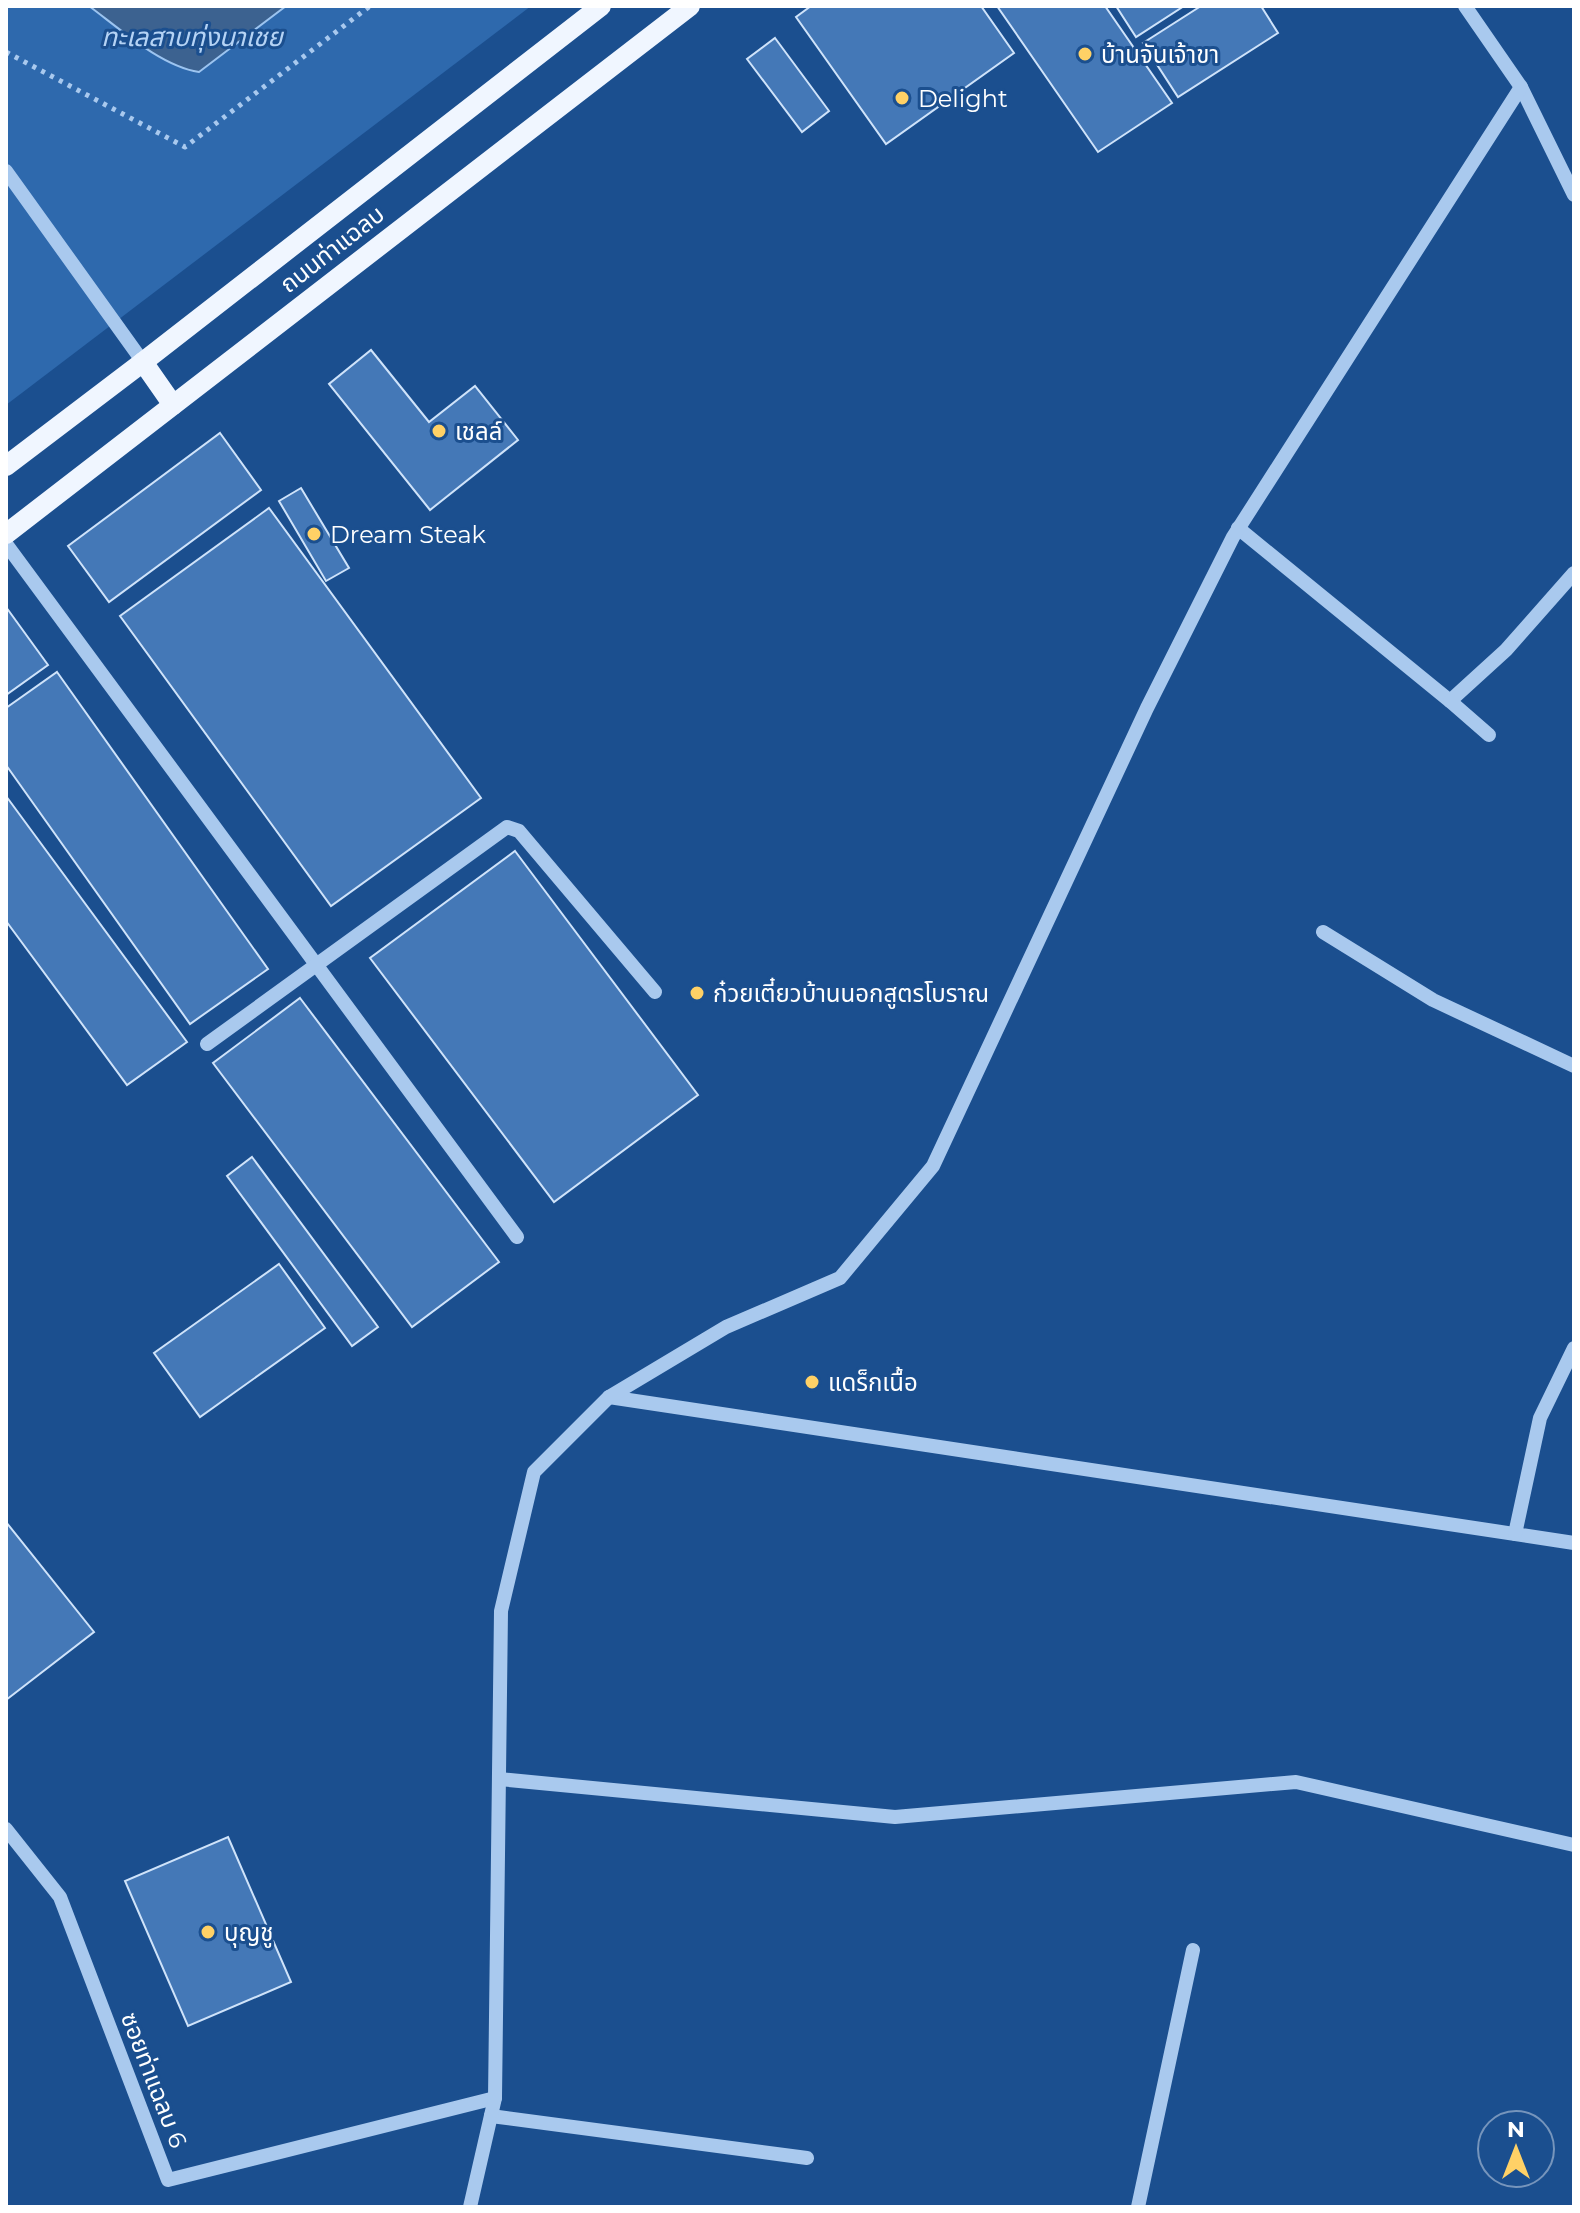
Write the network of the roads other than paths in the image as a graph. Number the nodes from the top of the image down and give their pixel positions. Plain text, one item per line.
1 (601, 6) edge
2 (690, 6) edge
3 (1465, 6) edge
4 (1521, 87) junction
5 (6, 171) edge
6 (1574, 195) edge
7 (143, 362) junction
8 (173, 405) junction
9 (6, 466) edge
10 (1238, 528) junction
11 (6, 534) edge
12 (6, 544) edge
13 (1574, 573) edge
14 (1450, 701) junction
15 (1489, 735) dead end
16 (1323, 932) dead end
17 (316, 965) junction
18 (655, 992) dead end
19 (207, 1044) dead end
20 (1574, 1066) edge
21 (517, 1237) dead end
22 (1574, 1348) edge
23 (609, 1397) junction
24 (1515, 1534) junction
25 (1574, 1543) edge
26 (499, 1779) junction
27 (6, 1829) edge
28 (1574, 1845) edge
29 (1193, 1950) dead end
30 (495, 2098) junction
31 (491, 2116) junction
32 (807, 2158) dead end
33 (470, 2207) edge
34 (1138, 2207) edge

1 - 7 main road, ถนนท่าแฉลบ
2 - 8 main road, ถนนท่าแฉลบ
3 - 4 street
4 - 6 street
4 - 10 street
5 - 7 street
7 - 8 main road
7 - 9 main road, ถนนท่าแฉลบ
8 - 11 main road, ถนนท่าแฉลบ
10 - 14 street
10 - 23 street
12 - 17 street
13 - 14 street
14 - 15 street
16 - 20 street
17 - 18 street
17 - 19 street
17 - 21 street
22 - 24 street
23 - 24 street
23 - 26 street
24 - 25 street
26 - 28 street
26 - 30 street
27 - 30 street, ซอยท่าแฉลบ 6
29 - 34 street
30 - 31 street
31 - 32 street
31 - 33 street

